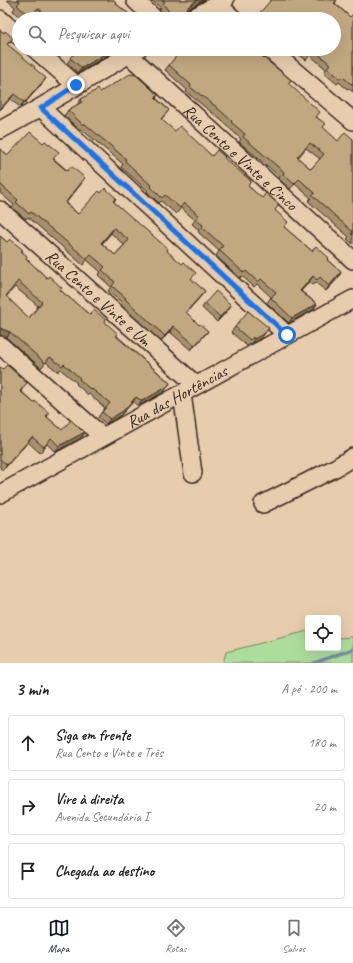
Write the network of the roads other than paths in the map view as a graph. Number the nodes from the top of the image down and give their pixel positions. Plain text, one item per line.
1 (135, 0) edge
2 (221, 2) edge
3 (147, 12) edge
4 (203, 12) edge
5 (229, 12) edge
6 (0, 19) edge
7 (12, 30) edge
8 (42, 56) edge
9 (126, 56) edge
10 (137, 56) edge
11 (277, 56) edge
12 (76, 85) junction
13 (41, 108) junction
14 (353, 120) edge
15 (0, 130) edge
16 (0, 210) edge
17 (353, 260) edge
18 (353, 299) edge
19 (287, 335) junction
20 (0, 345) edge
21 (196, 385) junction
22 (182, 394) junction
23 (103, 437) junction
24 (353, 457) edge
25 (193, 473) dead end
26 (1, 491) edge
27 (263, 504) dead end

1 - 3 street
2 - 4 street
2 - 5 street
6 - 7 street
8 - 12 street
9 - 12 street
10 - 17 street, Rua Cento e Vinte e Cinco
11 - 14 street
12 - 13 street
13 - 15 street
13 - 19 street
16 - 21 street, Rua Cento e Vinte e Um
18 - 19 street, Rua das Hortências
19 - 21 street, Rua das Hortências
20 - 23 street
21 - 22 street, Rua das Hortências
22 - 23 street, Rua das Hortências
22 - 25 street
23 - 26 street, Rua das Hortências
24 - 27 street

